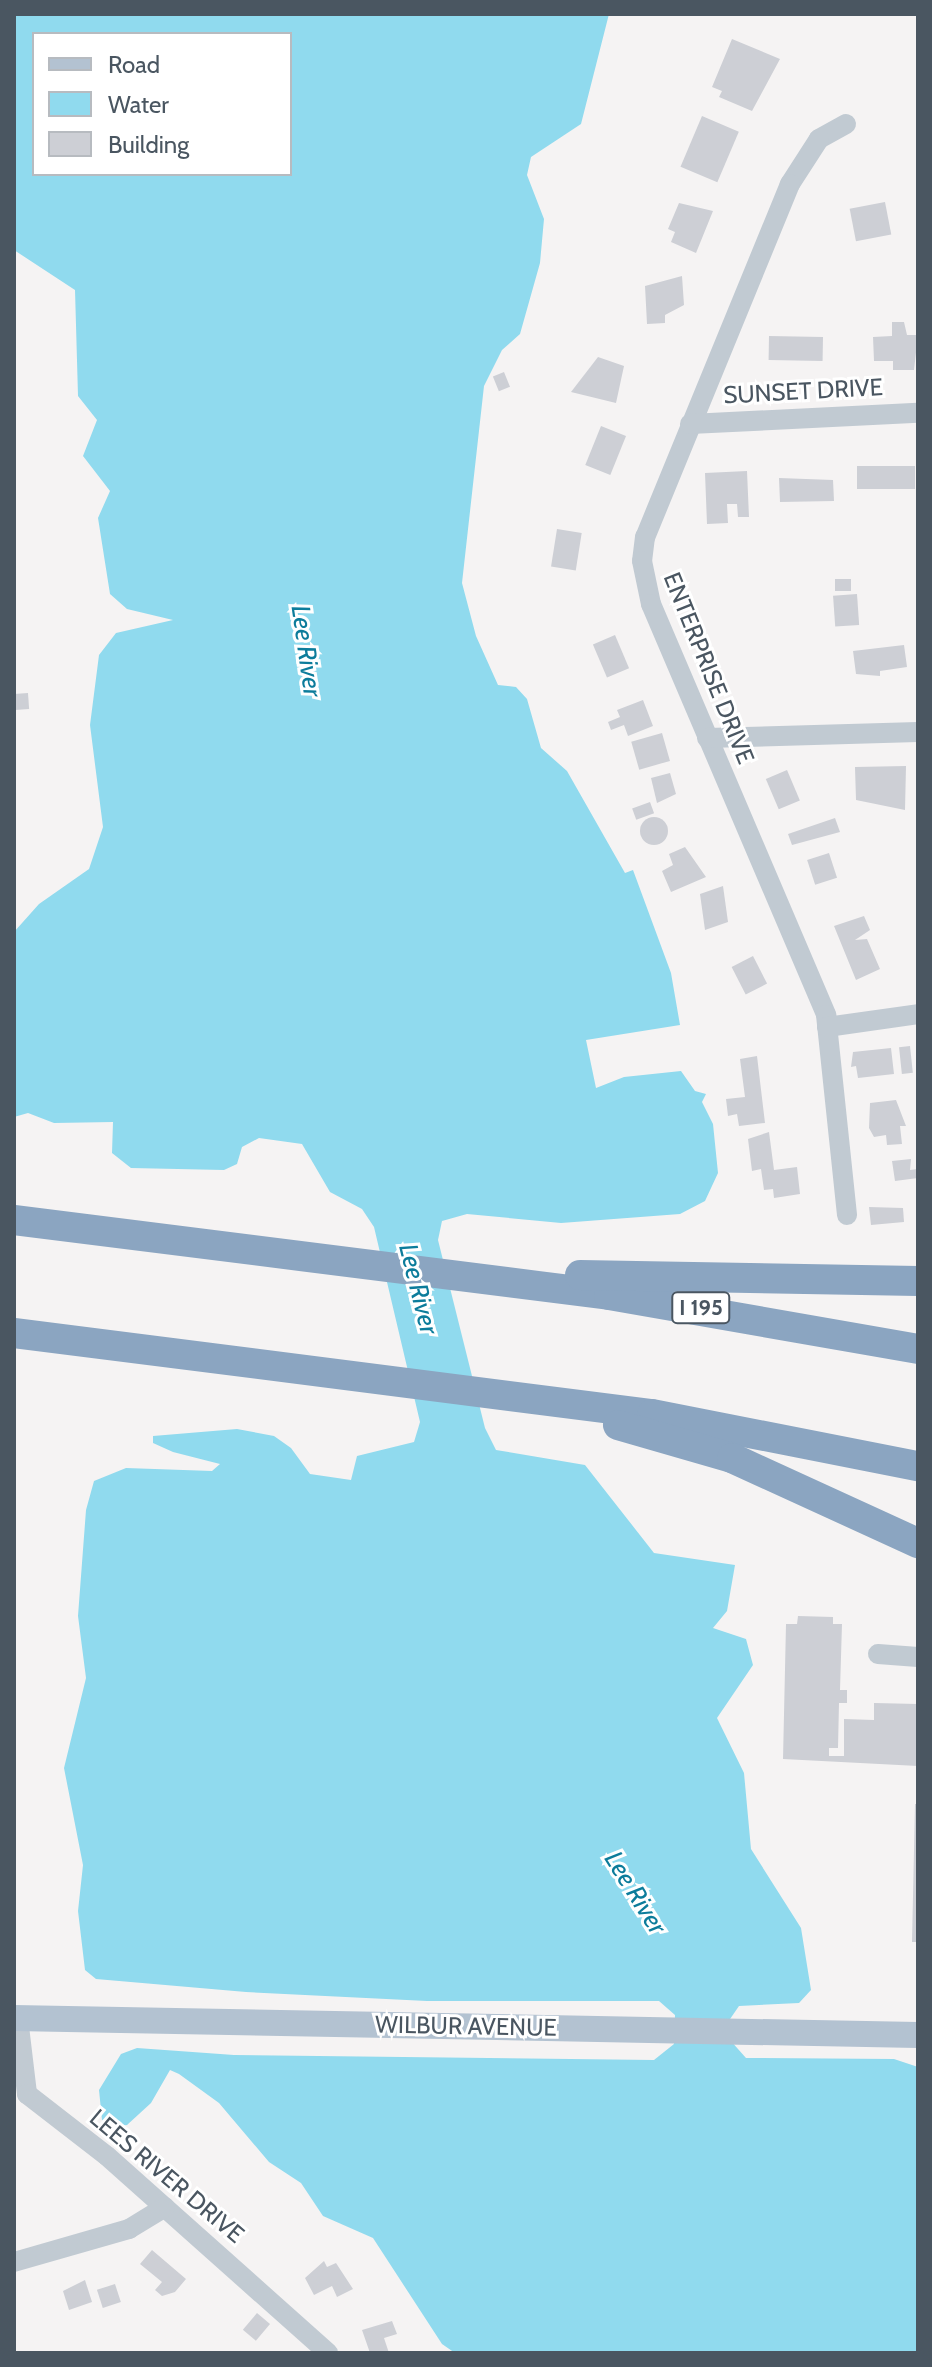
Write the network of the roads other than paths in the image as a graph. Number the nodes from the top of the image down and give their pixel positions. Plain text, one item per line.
1 (846, 124) dead end
2 (918, 413) edge
3 (690, 424) junction
4 (918, 732) edge
5 (707, 738) junction
6 (918, 1014) edge
7 (827, 1027) junction
8 (847, 1215) dead end
9 (14, 1220) edge
10 (472, 1277) junction
11 (918, 1281) edge
12 (14, 1333) edge
13 (918, 1349) edge
14 (525, 1397) junction
15 (918, 1466) edge
16 (918, 1543) edge
17 (878, 1654) dead end
18 (918, 1657) edge
19 (16, 2018) edge
20 (918, 2035) edge
21 (20, 2098) edge
22 (165, 2207) junction
23 (14, 2262) edge
24 (328, 2353) edge

1 - 3 street, ENTERPRISE DRIVE
2 - 3 street, SUNSET DRIVE
3 - 5 street, ENTERPRISE DRIVE
4 - 5 street
5 - 7 street, ENTERPRISE DRIVE
6 - 7 street
7 - 8 street, ENTERPRISE DRIVE
9 - 10 highway, I 195
10 - 11 highway
10 - 13 highway, I 195
12 - 14 highway
14 - 15 highway
14 - 16 highway
17 - 18 street
19 - 20 main road, WILBUR AVENUE
19 - 21 street, LEES RIVER DRIVE
21 - 22 street, LEES RIVER DRIVE
22 - 23 street
22 - 24 street, LEES RIVER DRIVE

